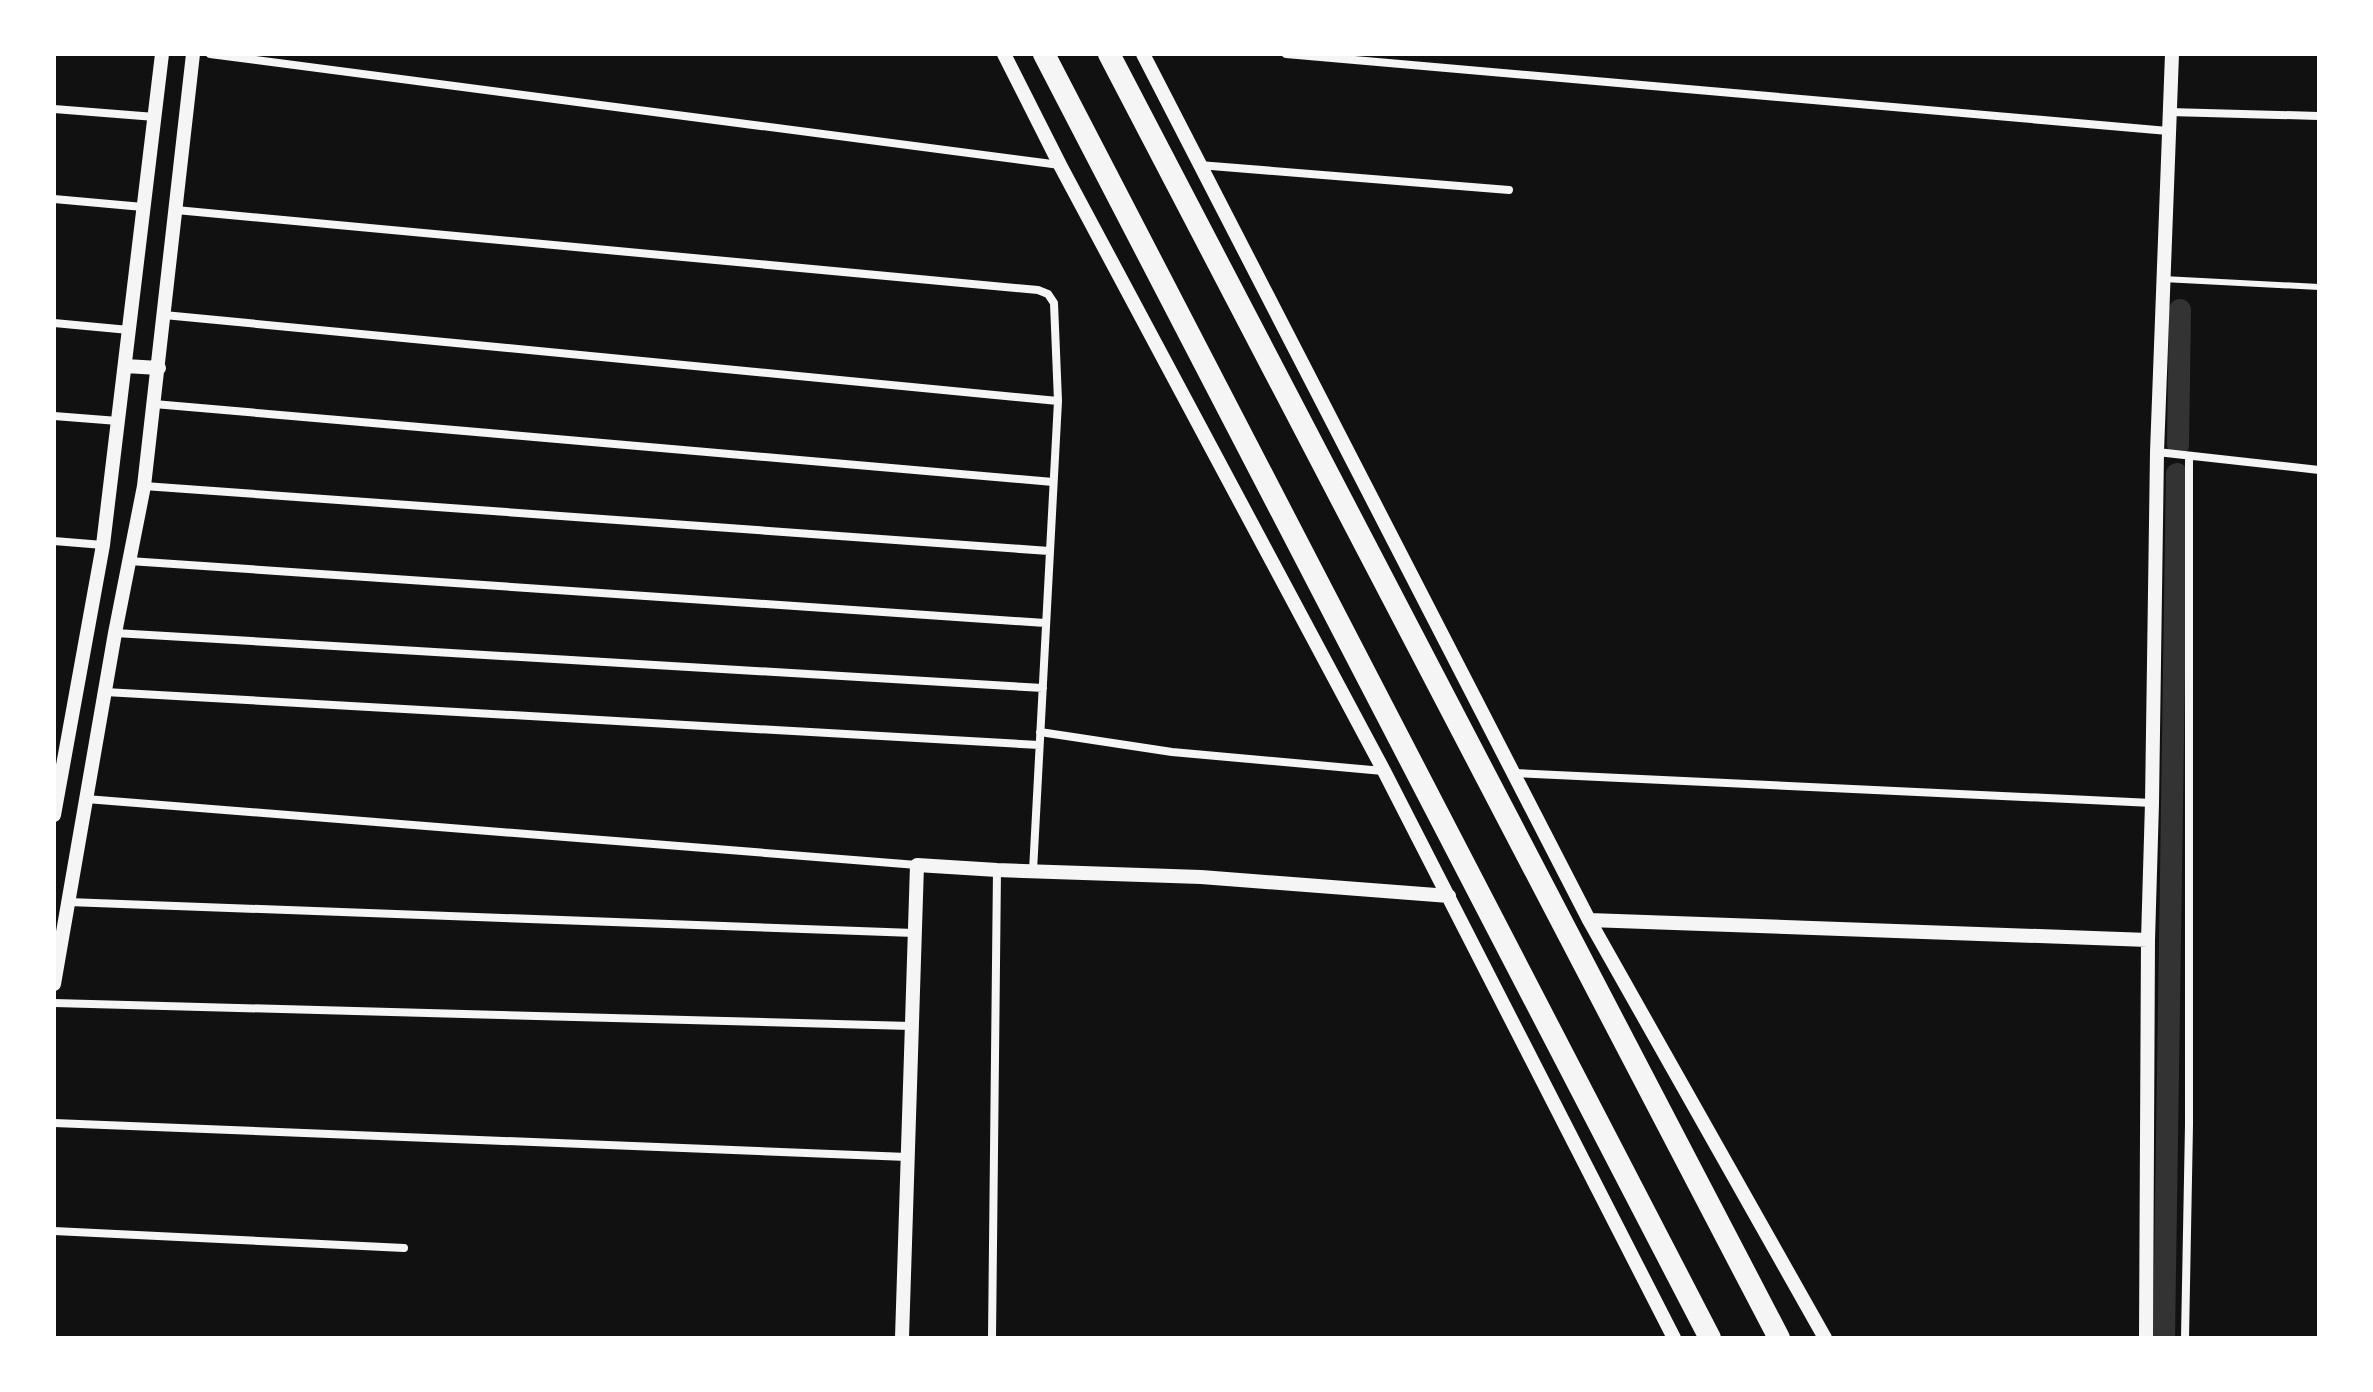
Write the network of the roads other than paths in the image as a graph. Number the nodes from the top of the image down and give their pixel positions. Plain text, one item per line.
1 (162, 54) edge
2 (193, 54) edge
3 (210, 54) edge
4 (1004, 54) edge
5 (1044, 54) edge
6 (1109, 54) edge
7 (1143, 54) edge
8 (1286, 54) edge
9 (2172, 54) edge
10 (54, 109) edge
11 (2169, 112) junction
12 (2319, 116) edge
13 (155, 117) junction
14 (2168, 131) junction
15 (1060, 165) junction
16 (1199, 165) junction
17 (1509, 190) dead end
18 (54, 199) edge
19 (143, 207) junction
20 (176, 210) junction
21 (2163, 279) junction
22 (2319, 287) edge
23 (164, 315) junction
24 (54, 323) edge
25 (129, 330) junction
26 (125, 366) junction
27 (159, 368) junction
28 (1058, 401) junction
29 (154, 404) junction
30 (54, 416) edge
31 (118, 421) junction
32 (2157, 452) junction
33 (2189, 456) junction
34 (2319, 470) edge
35 (1053, 482) junction
36 (144, 486) junction
37 (54, 541) edge
38 (103, 545) junction
39 (1049, 551) junction
40 (129, 561) junction
41 (1045, 623) junction
42 (115, 633) junction
43 (1043, 688) junction
44 (105, 692) junction
45 (1040, 732) junction
46 (1039, 745) junction
47 (1384, 771) junction
48 (1514, 773) junction
49 (86, 799) junction
50 (2152, 803) junction
51 (54, 815) edge
52 (917, 865) junction
53 (997, 870) junction
54 (1033, 871) junction
55 (1449, 896) junction
56 (68, 902) junction
57 (1589, 920) junction
58 (914, 933) junction
59 (2148, 940) junction
60 (55, 974) edge
61 (54, 1003) edge
62 (911, 1026) junction
63 (54, 1123) edge
64 (907, 1157) junction
65 (54, 1231) edge
66 (404, 1248) dead end
67 (902, 1338) edge
68 (992, 1338) edge
69 (1674, 1338) edge
70 (1710, 1338) edge
71 (1779, 1338) edge
72 (1825, 1338) edge
73 (2146, 1338) edge
74 (2185, 1338) edge

1 - 13 street
2 - 20 street
3 - 15 street
4 - 15 street
5 - 70 highway
6 - 71 highway
7 - 16 street
8 - 14 street
9 - 11 street
10 - 13 street
11 - 12 street
11 - 14 street
13 - 19 street
14 - 21 street
15 - 47 street
16 - 17 street
16 - 48 street
18 - 19 street
19 - 25 street
20 - 23 street
20 - 28 street
21 - 22 lane
21 - 32 street
23 - 27 street
23 - 28 street
24 - 25 street
25 - 26 street
26 - 27 street
26 - 31 street
27 - 29 street
28 - 35 street
29 - 35 street
29 - 36 street
30 - 31 street
31 - 38 street
32 - 33 street
32 - 50 street
33 - 34 street
33 - 74 street
35 - 39 street
36 - 39 street
36 - 40 street
37 - 38 street
38 - 51 street
39 - 41 street
40 - 41 street
40 - 42 street
41 - 43 street
42 - 43 street
42 - 44 street
43 - 45 street
44 - 46 street
44 - 49 street
45 - 46 street
45 - 47 street
46 - 54 street
47 - 55 street
48 - 50 street
48 - 57 street
49 - 52 street
49 - 56 street
50 - 59 street
52 - 53 street
52 - 58 street
53 - 54 street
53 - 68 street
54 - 55 street
55 - 69 street
56 - 58 street
56 - 60 street
57 - 59 street
57 - 72 street
58 - 62 street
59 - 73 street
61 - 62 street
62 - 64 street
63 - 64 street
64 - 67 street
65 - 66 street

